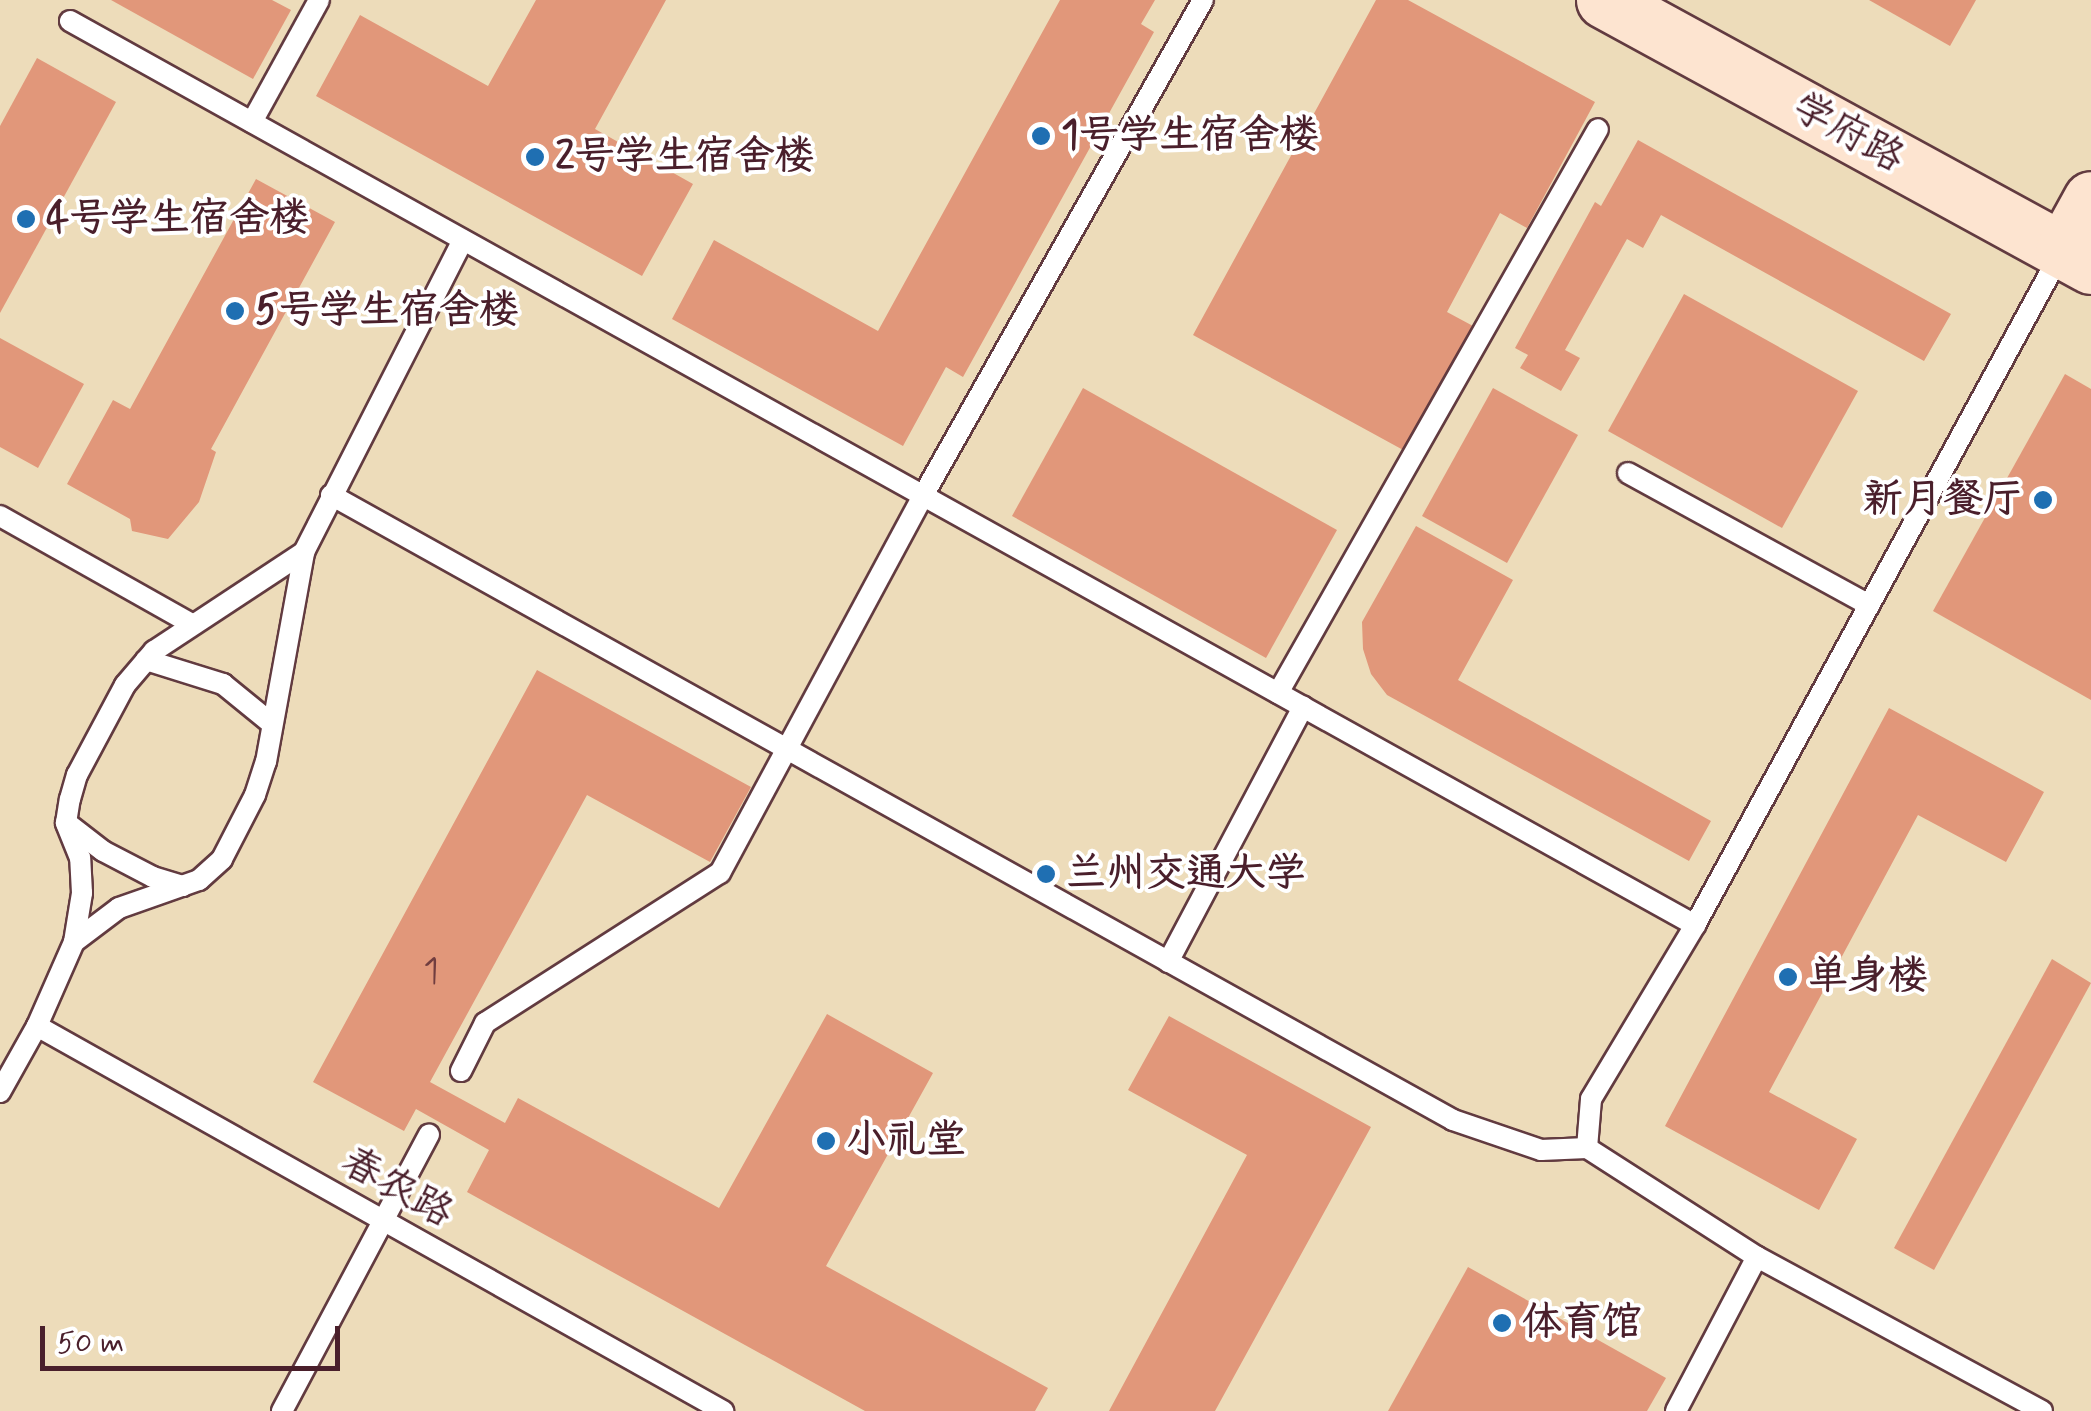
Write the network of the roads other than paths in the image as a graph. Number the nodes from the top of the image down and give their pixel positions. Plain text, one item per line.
1 (319, 0) edge
2 (1203, 0) edge
3 (1604, 0) edge
4 (1676, 0) edge
5 (70, 21) dead end
6 (252, 122) junction
7 (1598, 129) dead end
8 (2083, 232) edge
9 (463, 240) junction
10 (1628, 474) dead end
11 (924, 494) junction
12 (331, 495) junction
13 (0, 516) edge
14 (304, 552) junction
15 (1869, 606) junction
16 (192, 624) junction
17 (146, 660) junction
18 (1278, 693) junction
19 (1303, 707) junction
20 (272, 724) junction
21 (784, 748) junction
22 (66, 822) junction
23 (183, 886) junction
24 (1694, 925) junction
25 (74, 942) junction
26 (1168, 962) junction
27 (38, 1026) junction
28 (461, 1071) dead end
29 (0, 1092) edge
30 (429, 1134) dead end
31 (1587, 1148) junction
32 (385, 1221) junction
33 (1757, 1257) junction
34 (282, 1411) edge
35 (723, 1411) edge
36 (1676, 1411) edge
37 (2042, 1411) edge

1 - 6 lane
2 - 11 lane
3 - 8 street, 学府路
4 - 8 street, 学府路
5 - 6 lane
6 - 9 lane
7 - 18 lane
8 - 15 lane
9 - 11 lane
9 - 12 lane
10 - 15 lane
11 - 18 lane
11 - 21 lane
12 - 14 lane
12 - 21 lane
13 - 16 lane
14 - 16 lane
14 - 20 lane
15 - 24 lane
16 - 17 lane
17 - 20 lane
17 - 22 lane
18 - 19 lane
19 - 24 lane
19 - 26 lane
20 - 23 lane
21 - 26 lane
21 - 28 lane
22 - 23 lane
22 - 25 lane
23 - 25 lane
24 - 31 lane
25 - 27 lane
26 - 31 lane
27 - 29 lane
27 - 32 lane, 春农路
30 - 32 lane
31 - 33 lane
32 - 34 lane
32 - 35 lane, 春农路
33 - 36 lane
33 - 37 lane

